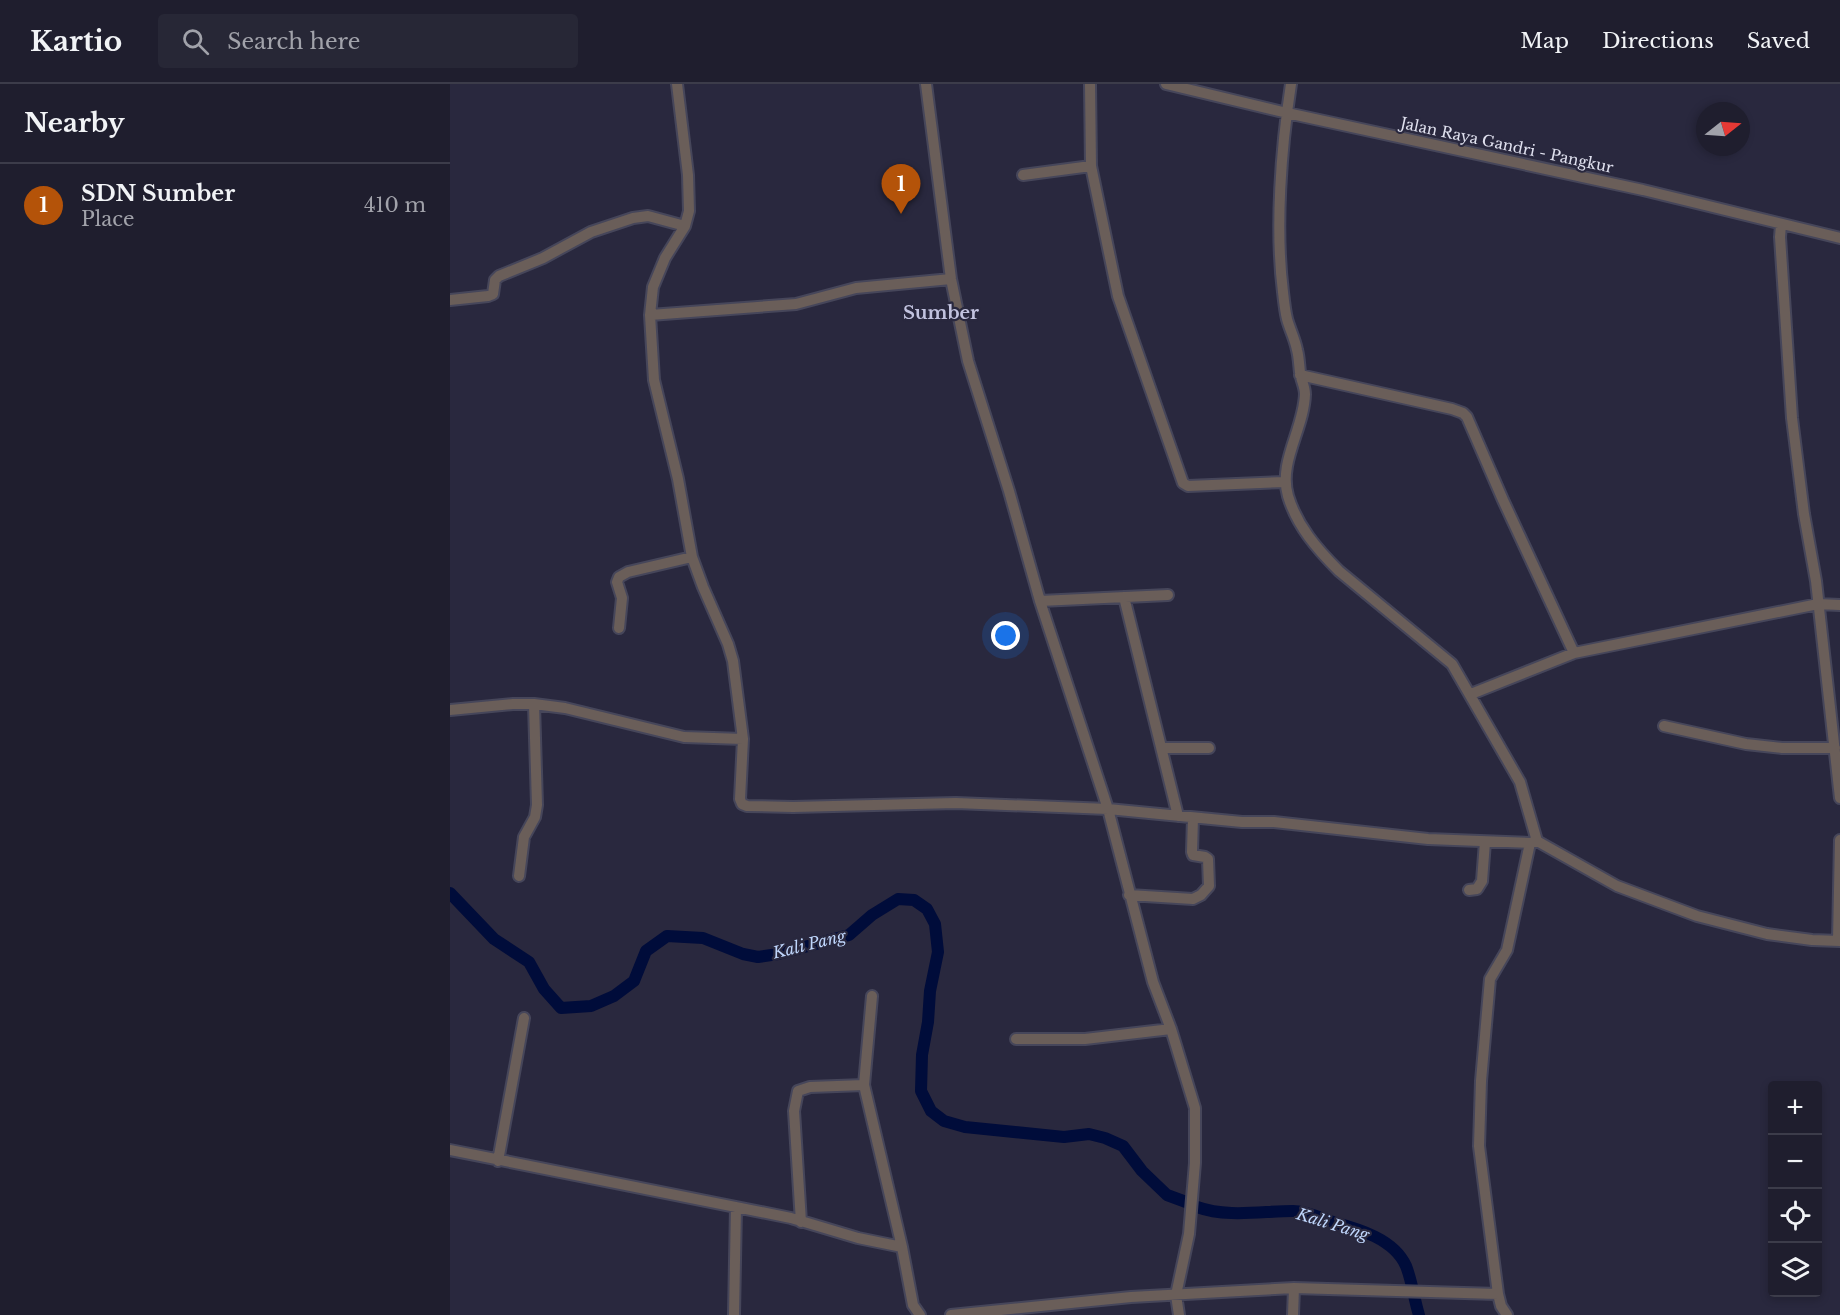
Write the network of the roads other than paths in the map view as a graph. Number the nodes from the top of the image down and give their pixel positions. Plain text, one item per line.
1 (677, 84) edge
2 (926, 84) edge
3 (1090, 84) edge
4 (1166, 84) edge
5 (1291, 84) edge
6 (1287, 113) junction
7 (1091, 166) junction
8 (1023, 175) dead end
9 (1781, 225) junction
10 (686, 226) junction
11 (1840, 238) edge
12 (951, 279) junction
13 (450, 300) edge
14 (650, 315) junction
15 (1300, 375) junction
16 (1285, 483) junction
17 (692, 557) junction
18 (1168, 595) dead end
19 (1124, 597) junction
20 (1040, 601) junction
21 (1818, 604) junction
22 (1840, 605) edge
23 (619, 628) dead end
24 (1570, 655) junction
25 (1471, 694) junction
26 (534, 704) junction
27 (450, 710) edge
28 (1664, 726) dead end
29 (743, 739) junction
30 (1162, 748) junction
31 (1209, 748) dead end
32 (1835, 748) junction
33 (1840, 798) edge
34 (1108, 809) junction
35 (1178, 816) junction
36 (1193, 818) junction
37 (1840, 840) edge
38 (1485, 842) junction
39 (1534, 842) junction
40 (519, 876) dead end
41 (1468, 890) dead end
42 (1130, 895) junction
43 (1839, 941) edge
44 (872, 996) dead end
45 (524, 1018) dead end
46 (1170, 1029) junction
47 (1016, 1039) dead end
48 (864, 1085) junction
49 (450, 1150) edge
50 (498, 1161) junction
51 (736, 1207) junction
52 (801, 1222) junction
53 (902, 1247) junction
54 (1294, 1288) junction
55 (1498, 1294) junction
56 (1176, 1295) junction
57 (734, 1315) edge
58 (920, 1315) edge
59 (951, 1315) edge
60 (1179, 1315) edge
61 (1293, 1315) edge
62 (1506, 1315) edge

1 - 10 street
2 - 12 street
3 - 7 street
4 - 6 street, Jalan Raya Gandri - Pangkur
5 - 6 street
6 - 9 street, Jalan Raya Gandri - Pangkur
6 - 15 street
7 - 8 street
7 - 16 street
9 - 11 street, Jalan Raya Gandri - Pangkur
9 - 21 street
10 - 13 street
10 - 14 street
12 - 14 street
12 - 20 street
14 - 17 street
15 - 16 street
15 - 24 street
16 - 25 street
17 - 23 street
17 - 29 street
18 - 19 street
19 - 20 street
19 - 30 street
20 - 34 street
21 - 22 street
21 - 24 street
21 - 32 street
24 - 25 street
25 - 39 street
26 - 27 street
26 - 29 street
26 - 40 street
28 - 32 street
29 - 34 street
30 - 31 street
30 - 35 street
32 - 33 street
34 - 35 street
34 - 42 street
35 - 36 street
36 - 38 street
36 - 42 street
37 - 43 street
38 - 39 street
38 - 41 street
39 - 43 street
39 - 55 street
42 - 46 street
44 - 48 street
45 - 50 street
46 - 47 street
46 - 56 street
48 - 52 street
48 - 53 street
49 - 50 street
50 - 51 street
51 - 52 street
51 - 57 street
52 - 53 street
53 - 58 street
54 - 55 street
54 - 56 street
54 - 61 street
55 - 62 street
56 - 59 street
56 - 60 street

